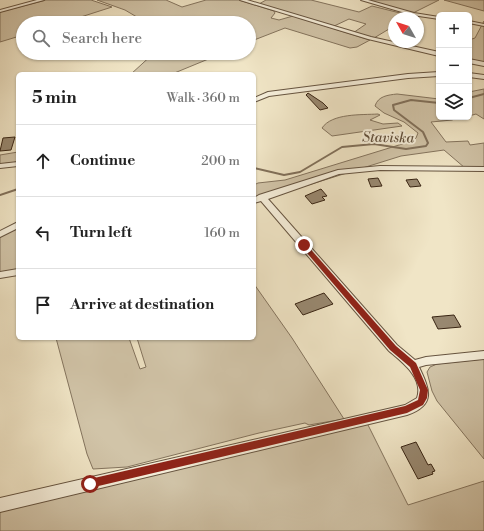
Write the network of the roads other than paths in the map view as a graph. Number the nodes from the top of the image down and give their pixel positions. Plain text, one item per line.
1 (42, 0) edge
2 (242, 0) edge
3 (264, 0) edge
4 (363, 0) edge
5 (255, 4) junction
6 (1, 9) edge
7 (436, 18) edge
8 (472, 23) edge
9 (484, 25) edge
10 (436, 53) edge
11 (472, 62) edge
12 (484, 64) edge
13 (436, 74) edge
14 (472, 75) edge
15 (484, 77) edge
16 (256, 99) edge
17 (16, 164) edge
18 (0, 166) edge
19 (484, 168) edge
20 (258, 199) edge
21 (16, 226) edge
22 (0, 234) edge
23 (16, 272) edge
24 (0, 275) edge
25 (484, 355) edge
26 (413, 365) junction
27 (0, 505) edge

1 - 6 street
2 - 5 street
3 - 5 street
4 - 7 street
5 - 10 street
8 - 9 street
11 - 12 street
13 - 16 street
14 - 15 street
17 - 18 street
19 - 20 street
20 - 26 street
21 - 22 street
23 - 24 street
25 - 26 street
26 - 27 street

